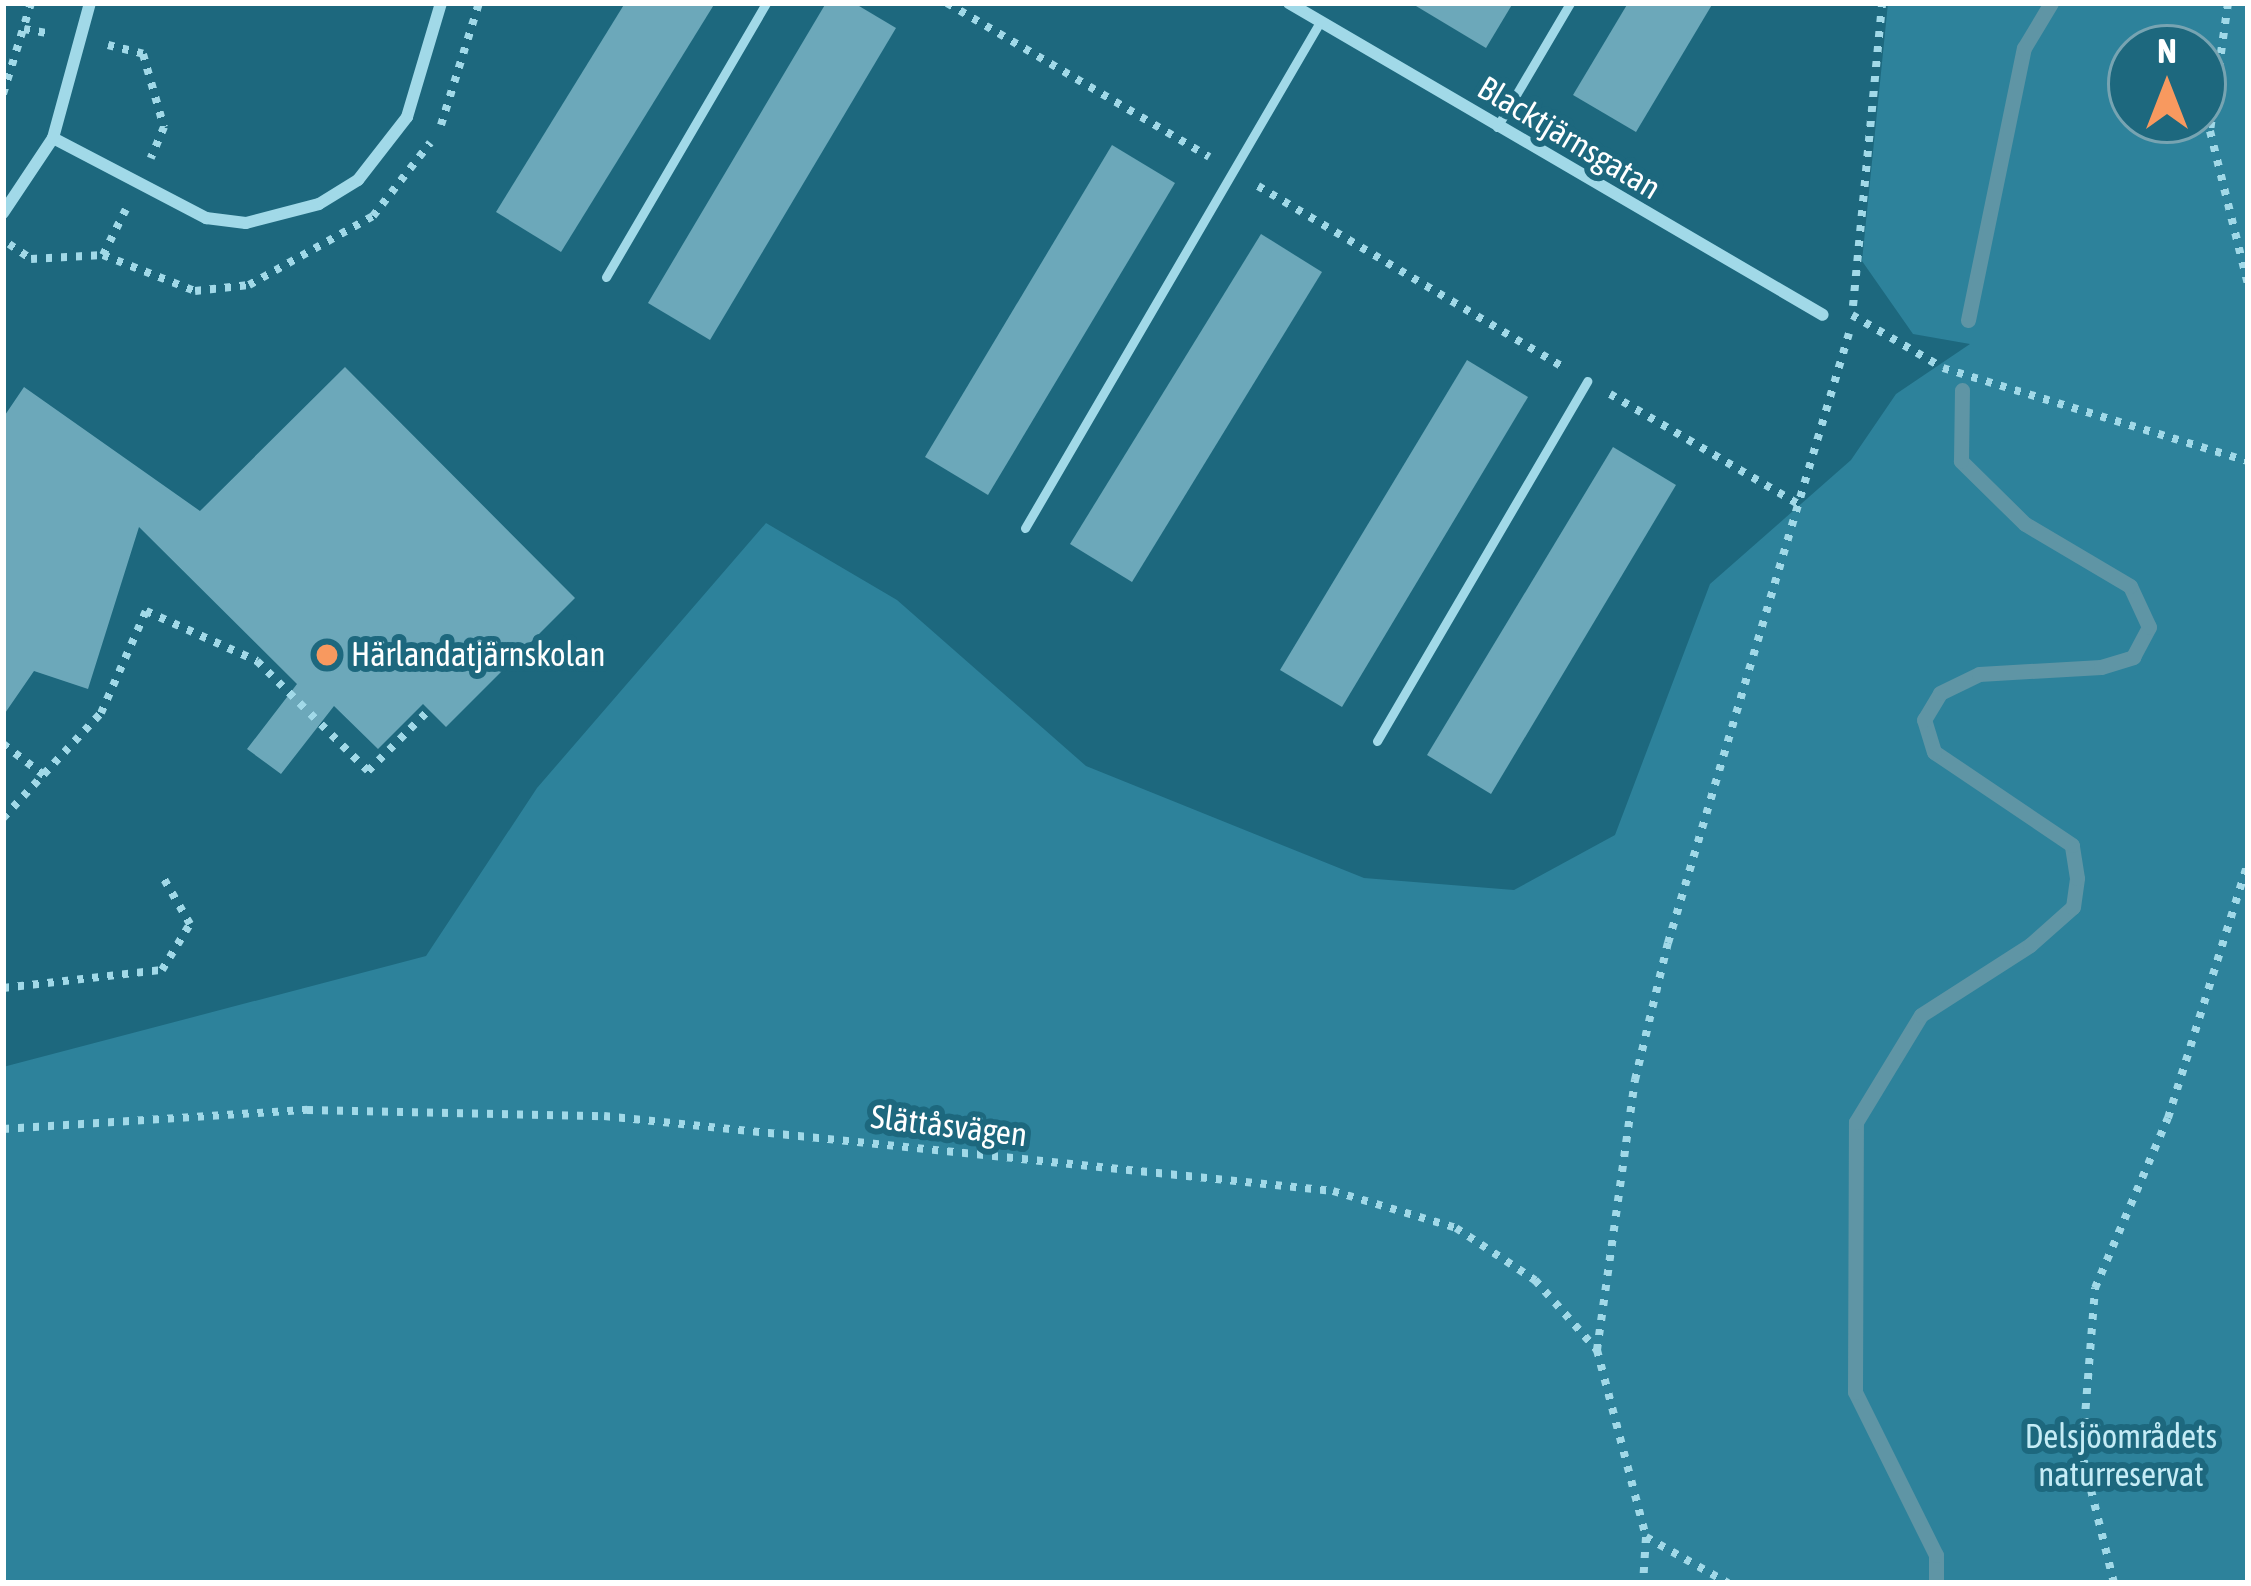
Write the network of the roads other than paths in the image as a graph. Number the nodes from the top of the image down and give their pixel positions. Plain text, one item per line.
1 (90, 3) edge
2 (441, 3) edge
3 (766, 3) edge
4 (1288, 3) edge
5 (1570, 3) edge
6 (1320, 22) junction
7 (1496, 128) junction
8 (53, 138) junction
9 (3, 213) edge
10 (606, 277) dead end
11 (1823, 315) dead end
12 (1587, 381) road end
13 (1025, 528) dead end
14 (1377, 741) dead end

1 - 8 street
2 - 8 street
3 - 10 lane
4 - 6 street, Blacktjärnsgatan
5 - 7 lane
6 - 7 street, Blacktjärnsgatan
6 - 13 lane
7 - 11 street, Blacktjärnsgatan
8 - 9 street
12 - 14 lane

